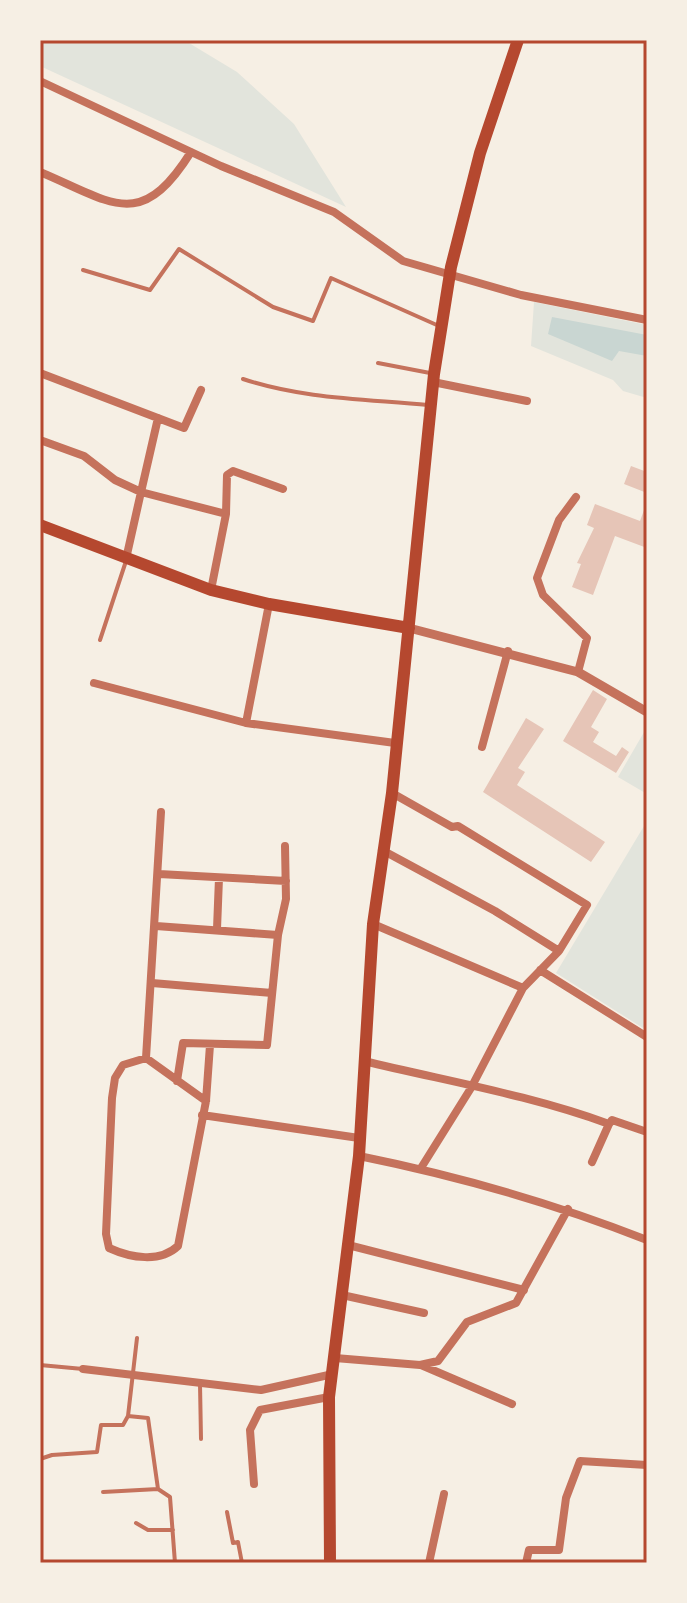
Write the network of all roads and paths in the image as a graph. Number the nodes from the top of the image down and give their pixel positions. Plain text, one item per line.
1 (518, 40) edge
2 (40, 81) edge
3 (191, 152) junction
4 (40, 172) edge
5 (83, 270) dead end
6 (450, 276) junction
7 (647, 320) edge
8 (441, 327) junction
9 (378, 363) dead end
10 (40, 373) edge
11 (433, 378) junction
12 (243, 379) dead end
13 (201, 390) dead end
14 (527, 401) dead end
15 (430, 405) junction
16 (158, 418) junction
17 (40, 440) edge
18 (283, 489) dead end
19 (141, 492) junction
20 (576, 497) dead end
21 (226, 514) junction
22 (40, 525) edge
23 (126, 559) junction
24 (211, 590) junction
25 (269, 604) junction
26 (409, 628) junction
27 (100, 640) dead end
28 (508, 651) junction
29 (578, 672) junction
30 (94, 683) dead end
31 (647, 712) edge
32 (246, 723) junction
33 (395, 743) junction
34 (482, 747) dead end
35 (392, 793) junction
36 (161, 812) dead end
37 (285, 846) dead end
38 (382, 850) junction
39 (159, 874) junction
40 (219, 878) junction
41 (286, 881) junction
42 (373, 924) junction
43 (156, 926) junction
44 (217, 929) junction
45 (278, 935) junction
46 (559, 951) junction
47 (540, 970) junction
48 (152, 983) junction
49 (523, 988) junction
50 (272, 993) junction
51 (647, 1037) edge
52 (210, 1045) junction
53 (146, 1058) junction
54 (364, 1061) junction
55 (177, 1081) junction
56 (471, 1088) junction
57 (206, 1101) junction
58 (202, 1115) junction
59 (609, 1124) junction
60 (647, 1132) edge
61 (359, 1138) junction
62 (359, 1156) junction
63 (592, 1162) dead end
64 (421, 1168) junction
65 (568, 1209) junction
66 (647, 1240) edge
67 (348, 1245) junction
68 (524, 1290) junction
69 (342, 1295) junction
70 (424, 1313) dead end
71 (137, 1338) dead end
72 (335, 1358) junction
73 (40, 1365) edge
74 (420, 1365) junction
75 (83, 1369) joint
76 (131, 1373) junction
77 (333, 1374) junction
78 (200, 1382) junction
79 (329, 1397) junction
80 (512, 1404) dead end
81 (128, 1416) junction
82 (201, 1439) dead end
83 (40, 1459) edge
84 (647, 1465) edge
85 (254, 1484) dead end
86 (158, 1489) junction
87 (103, 1492) dead end
88 (444, 1494) dead end
89 (227, 1512) dead end
90 (136, 1523) dead end
91 (173, 1530) junction
92 (175, 1563) edge
93 (242, 1563) edge
94 (330, 1563) edge
95 (429, 1563) edge
96 (526, 1563) edge

1 - 6 main road
2 - 3 street
3 - 4 street
3 - 6 street
5 - 8 lane
6 - 7 street
6 - 8 main road
8 - 11 main road
9 - 11 lane
10 - 16 street
11 - 14 street
11 - 15 main road
12 - 15 lane
13 - 16 street
15 - 26 main road
16 - 19 street
17 - 19 street
18 - 21 street
19 - 21 street
19 - 23 street
20 - 29 street
21 - 24 street
22 - 23 main road
23 - 24 main road
23 - 27 lane
24 - 25 main road
25 - 26 main road
25 - 32 street
26 - 28 street
26 - 33 main road
28 - 29 street
28 - 34 street
29 - 31 street
30 - 32 street
32 - 33 street
33 - 35 main road
35 - 38 main road
35 - 46 street
36 - 39 street
37 - 41 street
38 - 42 main road
38 - 46 street
39 - 40 street
39 - 43 street
40 - 41 street
40 - 44 street
41 - 45 street
42 - 49 street
42 - 54 main road
43 - 44 street
43 - 48 street
44 - 45 street
45 - 50 street
46 - 47 street
47 - 49 street
47 - 51 street
48 - 50 street
48 - 53 street
49 - 56 street
50 - 52 street
52 - 55 street
52 - 57 street
53 - 55 street
53 - 58 street
54 - 56 street
54 - 61 main road
55 - 57 street
56 - 59 street
56 - 64 street
57 - 58 street
58 - 61 street
59 - 60 street
59 - 63 street
61 - 62 main road
62 - 64 street
62 - 67 main road
64 - 65 street
65 - 66 street
65 - 68 street
67 - 68 street
67 - 69 main road
68 - 74 street
69 - 70 street
69 - 72 main road
71 - 76 lane
72 - 74 street
72 - 77 main road
73 - 75 lane
74 - 80 street
75 - 76 street
76 - 78 street
76 - 81 lane
77 - 78 street
77 - 79 main road
78 - 82 lane
79 - 85 street
79 - 94 main road
81 - 83 lane
81 - 86 lane
84 - 96 street
86 - 87 lane
86 - 91 lane
88 - 95 street
89 - 93 lane
90 - 91 lane
91 - 92 lane

